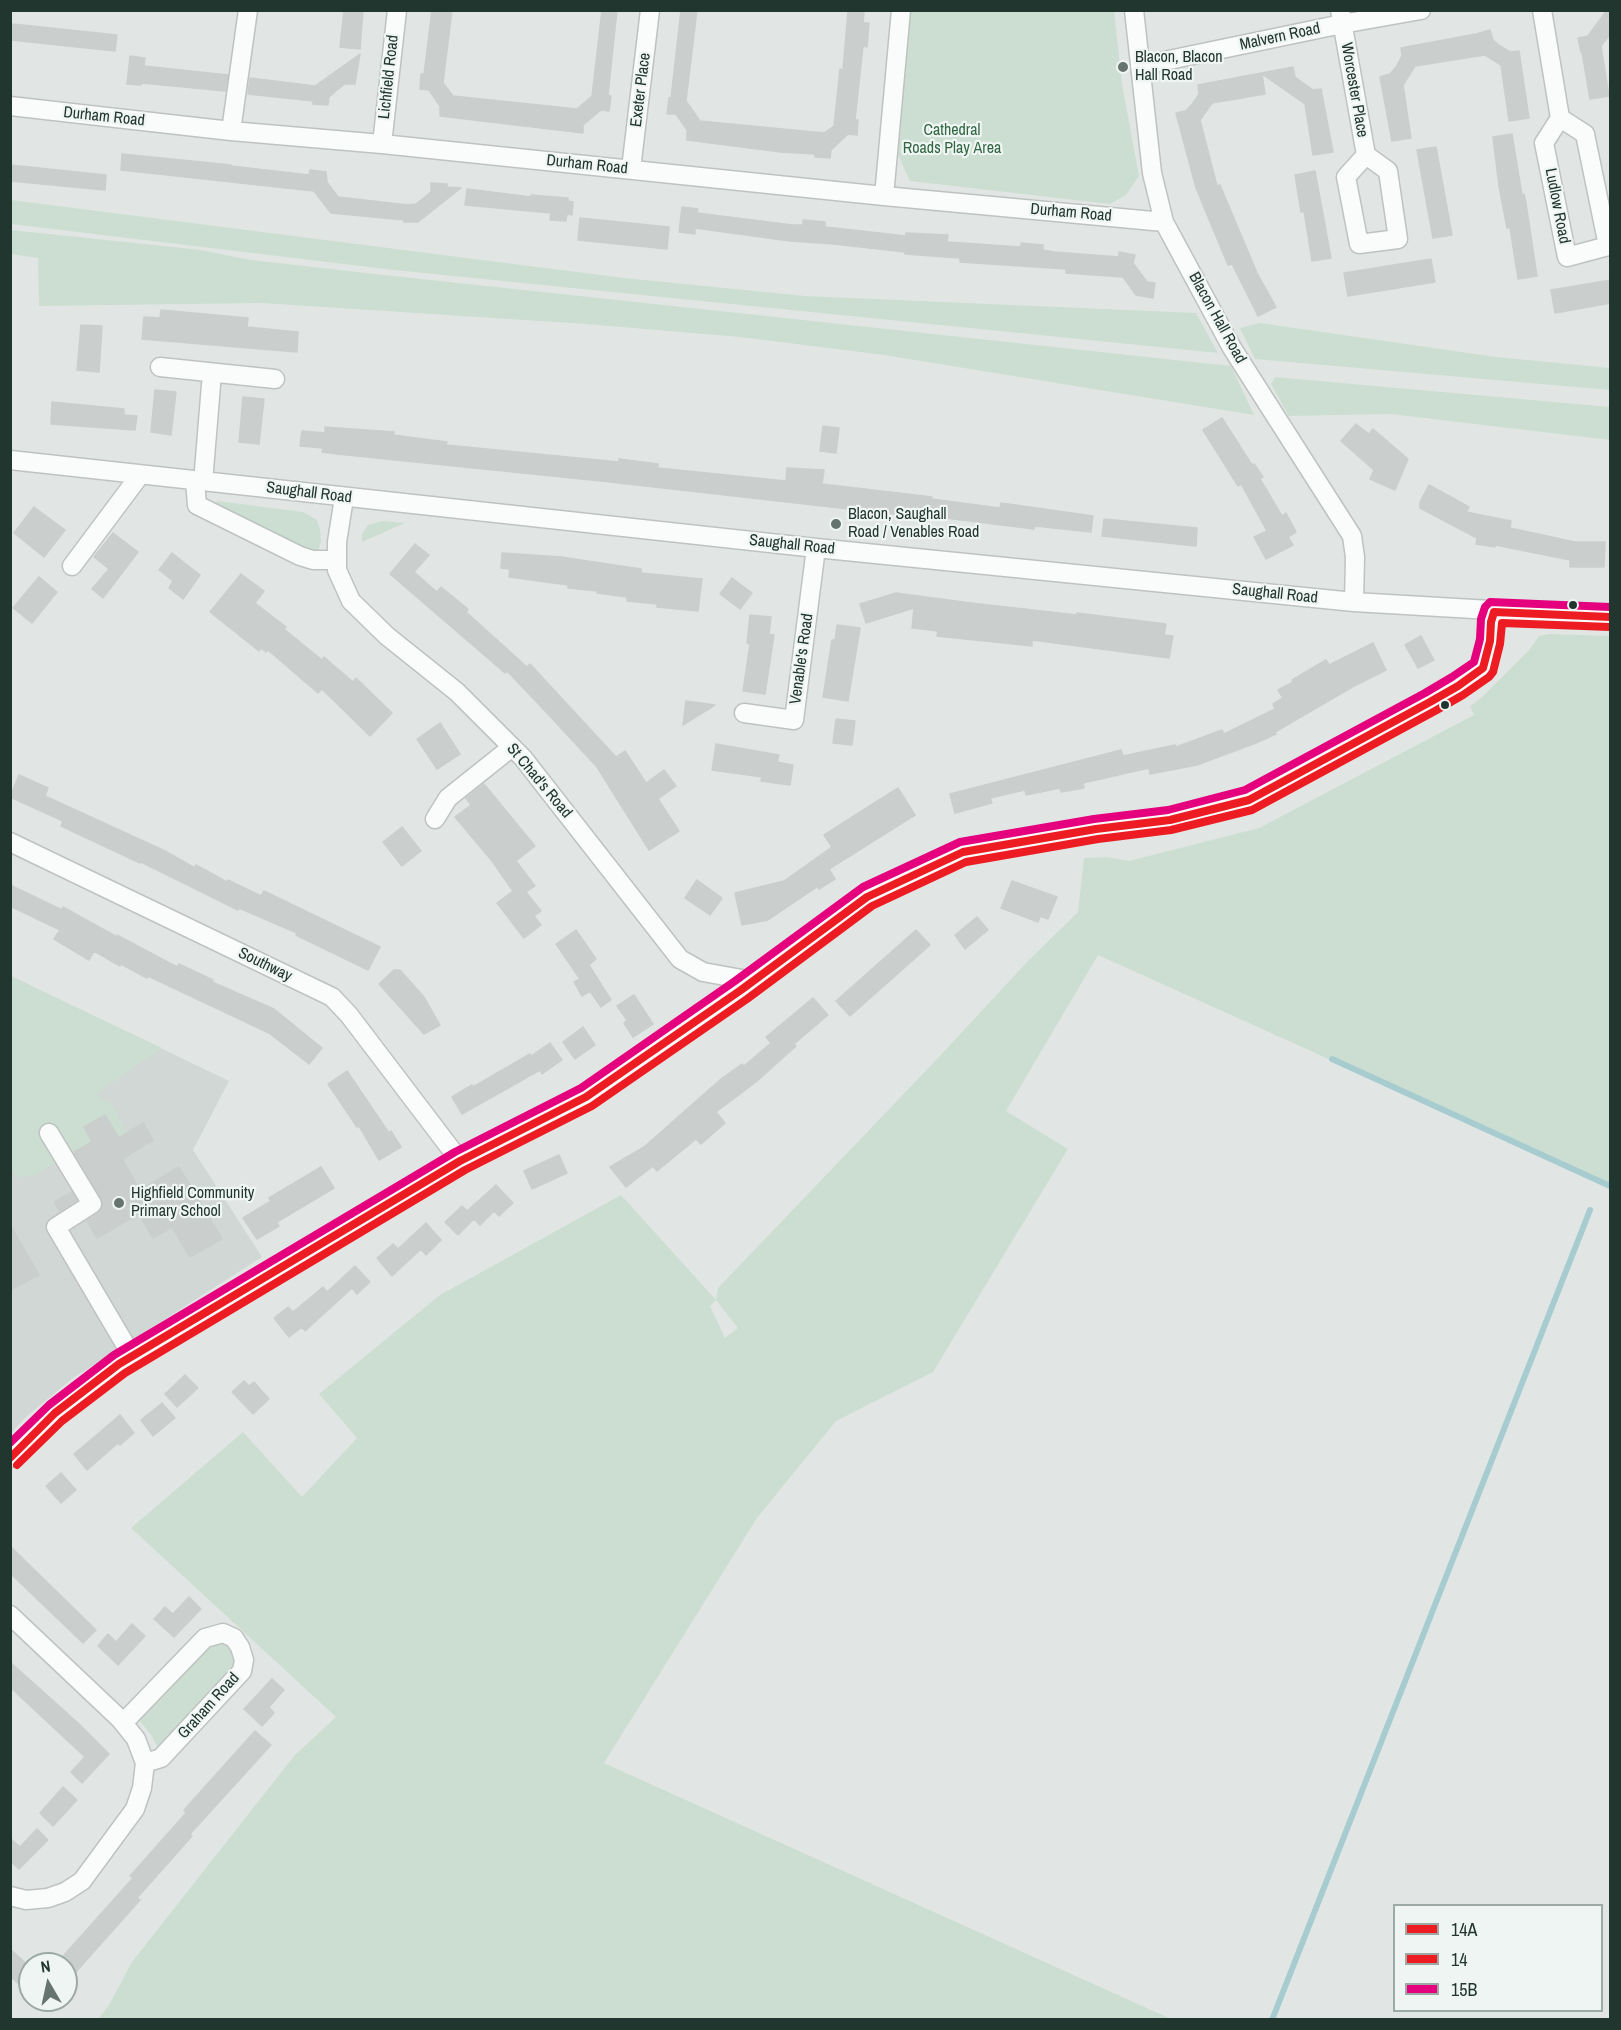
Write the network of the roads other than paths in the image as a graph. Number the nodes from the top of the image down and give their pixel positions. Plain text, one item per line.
1 (248, 10) edge
2 (397, 10) edge
3 (651, 10) edge
4 (901, 10) edge
5 (1134, 10) edge
6 (1420, 10) edge
7 (1542, 10) edge
8 (1341, 17) edge
9 (1140, 66) junction
10 (10, 106) edge
11 (1560, 118) junction
12 (231, 131) junction
13 (382, 144) junction
14 (1366, 155) junction
15 (631, 169) junction
16 (884, 196) junction
17 (1164, 222) junction
18 (160, 367) dead end
19 (212, 373) junction
20 (275, 379) dead end
21 (10, 460) edge
22 (140, 475) junction
23 (199, 482) junction
24 (344, 498) junction
25 (816, 548) junction
26 (337, 560) junction
27 (72, 566) dead end
28 (1353, 602) junction
29 (1494, 612) junction
30 (1611, 617) edge
31 (744, 714) dead end
32 (512, 747) junction
33 (435, 819) dead end
34 (10, 842) edge
35 (747, 985) junction
36 (49, 1133) dead end
37 (460, 1161) junction
38 (132, 1356) junction
39 (10, 1458) edge
40 (10, 1615) edge
41 (123, 1722) junction
42 (145, 1763) junction
43 (10, 1896) edge

1 - 12 street
2 - 13 street, Lichfield Road
3 - 15 street, Exeter Place
4 - 16 street
5 - 9 street, Blacon Hall Road
6 - 8 street, Malvern Road
7 - 11 street
8 - 9 street, Malvern Road
8 - 14 street, Worcester Place
9 - 17 street, Blacon Hall Road
10 - 12 street, Durham Road
11 - 11 street, Ludlow Road
12 - 13 street, Durham Road
13 - 15 street, Durham Road
14 - 14 street, Worcester Place
15 - 16 street, Durham Road
16 - 17 street, Durham Road
17 - 28 street, Blacon Hall Road
18 - 19 street
19 - 20 street
19 - 23 street
21 - 22 street, Saughall Road
22 - 23 street, Saughall Road
22 - 27 street
23 - 24 street, Saughall Road
23 - 26 street
24 - 25 street, Saughall Road
24 - 26 street, St Chad's Road
25 - 28 street, Saughall Road
25 - 31 street, Venable's Road
26 - 32 street, St Chad's Road
28 - 29 street, Saughall Road
29 - 30 street, Saughall Road
29 - 35 street
32 - 33 street
32 - 35 street, St Chad's Road
34 - 37 street, Southway
35 - 37 street
36 - 38 street
37 - 38 street
38 - 39 street
40 - 41 street
41 - 42 street
41 - 42 street, Graham Road
42 - 43 street

